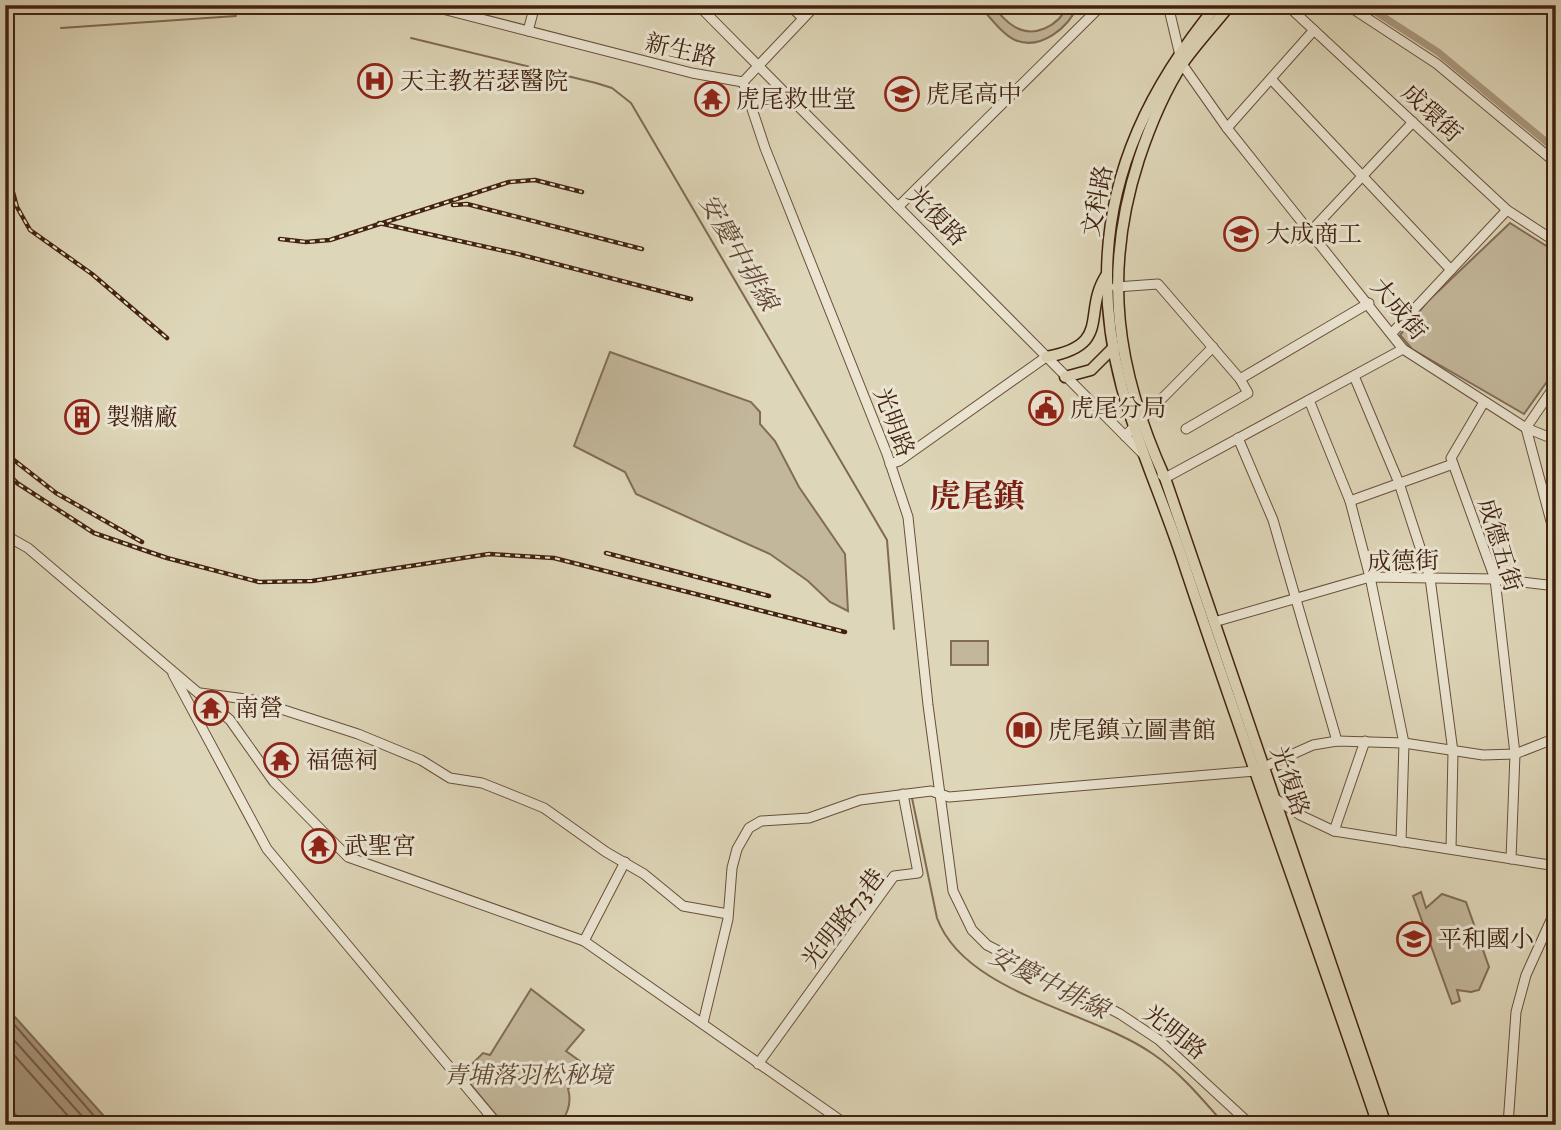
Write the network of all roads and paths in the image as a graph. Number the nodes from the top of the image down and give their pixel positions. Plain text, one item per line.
1 (427, 5) edge
2 (535, 5) edge
3 (698, 5) edge
4 (789, 5) edge
5 (816, 5) edge
6 (1102, 5) edge
7 (1168, 5) edge
8 (1217, 5) edge
9 (1230, 5) edge
10 (1287, 5) edge
11 (1347, 5) edge
12 (803, 18) junction
13 (1314, 30) junction
14 (528, 31) junction
15 (1180, 59) junction
16 (758, 66) junction
17 (1271, 79) junction
18 (743, 82) junction
19 (1413, 122) junction
20 (1227, 128) junction
21 (1556, 163) edge
22 (1362, 176) junction
23 (898, 207) junction
24 (1507, 210) junction
25 (1311, 231) junction
26 (1556, 242) edge
27 (1451, 270) junction
28 (1107, 274) junction
29 (1116, 288) junction
30 (1369, 303) junction
31 (1392, 333) junction
32 (1121, 341) junction
33 (1213, 347) junction
34 (1111, 349) junction
35 (1403, 349) junction
36 (1046, 357) junction
37 (1354, 376) junction
38 (1065, 377) junction
39 (1240, 379) junction
40 (1556, 384) edge
41 (1309, 400) junction
42 (1484, 402) junction
43 (1525, 428) junction
44 (1133, 429) junction
45 (1186, 429) dead end
46 (1238, 439) junction
47 (1556, 440) edge
48 (1145, 457) junction
49 (890, 464) junction
50 (1453, 464) junction
51 (1165, 478) junction
52 (1399, 483) junction
53 (1350, 501) junction
54 (1553, 520) edge
55 (5, 535) edge
56 (1556, 540) edge
57 (1370, 577) junction
58 (1430, 578) junction
59 (1495, 579) junction
60 (1556, 586) edge
61 (1297, 597) junction
62 (1214, 622) junction
63 (168, 667) junction
64 (200, 694) junction
65 (1556, 738) edge
66 (1337, 741) junction
67 (1364, 741) junction
68 (1404, 743) junction
69 (1453, 752) junction
70 (1515, 754) junction
71 (1259, 769) junction
72 (940, 793) junction
73 (903, 794) junction
74 (1275, 799) junction
75 (1334, 831) junction
76 (1401, 842) junction
77 (1451, 849) junction
78 (1511, 859) junction
79 (625, 862) junction
80 (1556, 866) edge
81 (1556, 909) edge
82 (728, 914) junction
83 (584, 941) junction
84 (703, 1023) junction
85 (758, 1064) junction
86 (498, 1125) edge
87 (847, 1125) edge
88 (1251, 1125) edge
89 (1378, 1125) edge
90 (1386, 1125) edge
91 (1508, 1125) edge

1 - 14 street, 新生路
2 - 14 street
3 - 16 street, 光復路
4 - 12 street
5 - 12 street, 新生路
6 - 23 street
7 - 15 street
8 - 15 main road, 文科路
9 - 15 main road, 文科路
10 - 13 street, 成環街
11 - 21 street
12 - 16 street, 新生路
13 - 17 street
13 - 19 street, 成環街
14 - 18 street, 新生路
15 - 20 street, 大成街
15 - 28 main road, 文科路
15 - 29 main road, 文科路
16 - 18 street, 新生路
16 - 23 street, 光復路
17 - 20 street
17 - 22 street
18 - 49 street, 光明路
19 - 22 street
19 - 24 street, 成環街
20 - 25 street, 大成街
22 - 25 street
22 - 27 street
23 - 36 street, 光復路
24 - 26 street, 成環街
24 - 27 street
25 - 30 street, 大成街
27 - 31 street
28 - 34 main road, 文科路
28 - 36 main road
29 - 32 main road, 文科路
29 - 33 street
30 - 31 street, 大成街
30 - 39 street
31 - 35 street, 大成街
32 - 34 main road
32 - 44 main road, 文科路
33 - 39 street
33 - 44 street
34 - 38 main road
34 - 44 main road, 文科路
35 - 37 street
35 - 42 street, 大成街
36 - 38 street, 光復路
36 - 49 street
37 - 41 street
37 - 52 street
38 - 44 street, 光復路
39 - 45 street
40 - 43 street
41 - 46 street
41 - 53 street
42 - 43 street, 大成街
42 - 50 street
43 - 47 street, 大成街
43 - 54 street
44 - 48 main road, 文科路
44 - 51 main road, 文科路
46 - 51 street
46 - 61 street
48 - 51 street, 光復路
48 - 71 main road, 光復路
49 - 72 street, 光明路
50 - 52 street
50 - 59 street, 成德五街
51 - 62 main road, 光復路
52 - 53 street
52 - 58 street
53 - 57 street
54 - 56 street
55 - 63 street
57 - 58 street, 成德街
57 - 61 street, 成德街
57 - 68 street
58 - 59 street, 成德街
58 - 69 street
59 - 60 street, 成德街
59 - 70 street, 成德五街
61 - 62 street, 成德街
61 - 66 street
62 - 71 main road, 光復路
63 - 64 street
63 - 86 street
64 - 79 street
64 - 83 street
65 - 70 street
66 - 67 street
66 - 71 street
67 - 68 street
67 - 75 street
68 - 69 street
68 - 76 street
69 - 70 street
69 - 77 street
70 - 78 street, 成德五街
71 - 72 street
71 - 74 main road, 光復路
71 - 89 main road, 光復路
72 - 73 street
72 - 88 street, 光明路
73 - 82 street
73 - 85 street, 光明路73巷
74 - 75 street
74 - 90 main road, 光復路
75 - 76 street
76 - 77 street
77 - 78 street
78 - 80 street
79 - 82 street
79 - 83 street
81 - 91 street
82 - 84 street
83 - 84 street
84 - 85 street
85 - 87 street

